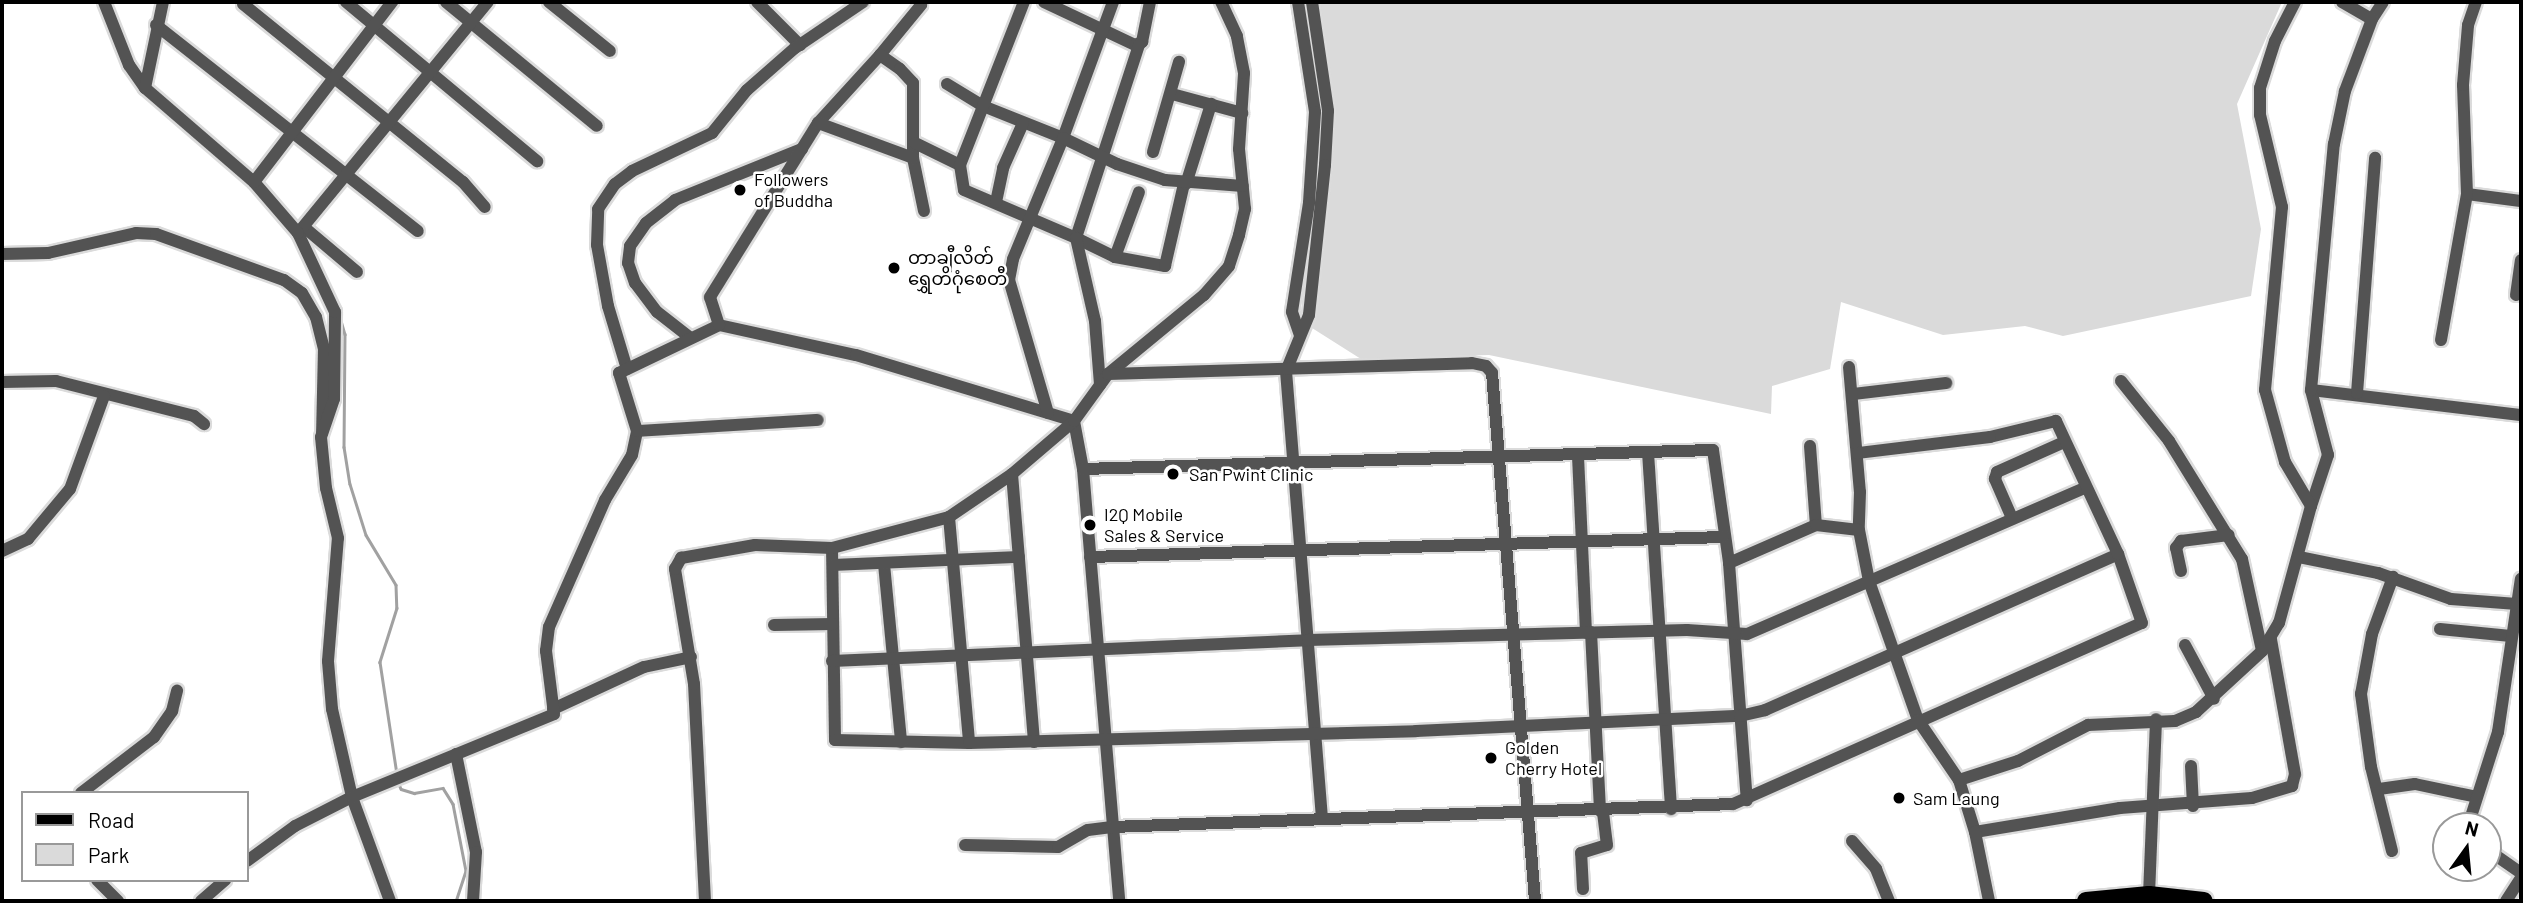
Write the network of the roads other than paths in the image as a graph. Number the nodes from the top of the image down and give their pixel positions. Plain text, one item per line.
1 (104, 2) edge
2 (163, 2) edge
3 (346, 2) edge
4 (392, 2) edge
5 (446, 2) edge
6 (488, 2) edge
7 (549, 2) edge
8 (757, 2) edge
9 (863, 2) edge
10 (1024, 2) edge
11 (1044, 2) edge
12 (1113, 2) edge
13 (1150, 2) edge
14 (1222, 2) edge
15 (1298, 2) edge
16 (1312, 2) edge
17 (2295, 2) edge
18 (2342, 2) edge
19 (2383, 2) edge
20 (2476, 2) edge
21 (243, 4) dead end
22 (921, 5) dead end
23 (2372, 19) junction
24 (471, 21) junction
25 (156, 25) junction
26 (374, 25) junction
27 (1104, 30) junction
28 (800, 45) junction
29 (1139, 45) junction
30 (610, 51) dead end
31 (880, 55) junction
32 (1179, 62) dead end
33 (430, 71) junction
34 (335, 77) junction
35 (947, 84) dead end
36 (145, 88) junction
37 (1172, 94) junction
38 (1211, 104) junction
39 (983, 106) junction
40 (1242, 113) junction
41 (388, 121) junction
42 (818, 123) junction
43 (1023, 123) junction
44 (597, 126) dead end
45 (293, 131) junction
46 (1063, 138) junction
47 (915, 143) junction
48 (802, 149) junction
49 (1153, 152) dead end
50 (1102, 156) junction
51 (2375, 158) dead end
52 (913, 159) junction
53 (537, 161) dead end
54 (960, 164) junction
55 (347, 174) junction
56 (254, 182) junction
57 (1185, 184) junction
58 (1243, 186) junction
59 (1139, 192) dead end
60 (2467, 194) junction
61 (2521, 201) edge
62 (996, 202) junction
63 (485, 207) dead end
64 (924, 211) dead end
65 (1030, 217) junction
66 (302, 230) junction
67 (418, 231) dead end
68 (1076, 239) junction
69 (2, 254) edge
70 (1115, 257) junction
71 (2521, 260) edge
72 (357, 272) dead end
73 (2516, 295) dead end
74 (719, 324) junction
75 (1300, 335) junction
76 (688, 336) junction
77 (2441, 340) dead end
78 (1849, 367) dead end
79 (627, 369) junction
80 (1286, 371) junction
81 (1108, 374) junction
82 (2120, 381) dead end
83 (2, 382) edge
84 (1947, 383) dead end
85 (1100, 386) junction
86 (2311, 390) junction
87 (2357, 393) junction
88 (1853, 394) junction
89 (104, 396) junction
90 (1048, 413) junction
91 (2521, 415) edge
92 (818, 420) dead end
93 (1073, 422) junction
94 (204, 424) dead end
95 (637, 430) junction
96 (321, 437) junction
97 (2064, 442) junction
98 (1810, 446) dead end
99 (1648, 452) junction
100 (1857, 453) junction
101 (1578, 456) junction
102 (1499, 459) junction
103 (1293, 463) junction
104 (1083, 468) junction
105 (1012, 474) junction
106 (2085, 488) junction
107 (2311, 506) junction
108 (949, 517) junction
109 (2012, 519) junction
110 (1816, 525) junction
111 (1859, 530) junction
112 (2229, 535) junction
113 (1723, 537) junction
114 (1653, 538) junction
115 (1581, 541) junction
116 (1506, 543) junction
117 (832, 548) junction
118 (1299, 549) junction
119 (2, 551) edge
120 (2118, 554) junction
121 (1019, 557) junction
122 (1090, 557) junction
123 (2299, 557) junction
124 (952, 562) junction
125 (1729, 563) junction
126 (884, 564) junction
127 (833, 565) junction
128 (2181, 571) dead end
129 (2393, 578) junction
130 (2521, 579) edge
131 (1869, 581) junction
132 (2517, 604) junction
133 (832, 624) junction
134 (774, 625) dead end
135 (2440, 629) dead end
136 (1658, 631) junction
137 (1733, 632) junction
138 (1588, 633) junction
139 (1513, 635) junction
140 (2511, 636) junction
141 (2271, 639) junction
142 (1308, 640) junction
143 (2185, 645) dead end
144 (1097, 650) junction
145 (2262, 651) junction
146 (1027, 652) junction
147 (1894, 652) junction
148 (959, 654) junction
149 (691, 657) junction
150 (894, 658) junction
151 (832, 662) junction
152 (2507, 664) junction
153 (2521, 666) edge
154 (177, 691) dead end
155 (2214, 699) junction
156 (554, 709) junction
157 (1740, 716) junction
158 (2156, 719) junction
159 (1664, 720) junction
160 (1918, 720) junction
161 (1594, 722) junction
162 (1519, 726) junction
163 (1314, 732) junction
164 (1103, 738) junction
165 (901, 742) junction
166 (1034, 742) junction
167 (969, 743) junction
168 (456, 754) junction
169 (2191, 766) dead end
170 (1959, 780) junction
171 (2379, 789) junction
172 (84, 791) edge
173 (352, 797) junction
174 (2477, 797) junction
175 (1747, 800) junction
176 (2193, 806) junction
177 (2153, 807) junction
178 (1671, 809) junction
179 (1602, 811) junction
180 (2472, 812) edge
181 (1528, 814) junction
182 (1322, 819) junction
183 (1112, 827) junction
184 (1975, 832) junction
185 (1852, 841) dead end
186 (965, 845) dead end
187 (2392, 851) dead end
188 (248, 860) edge
189 (2502, 861) edge
190 (2521, 876) edge
191 (99, 882) edge
192 (223, 882) edge
193 (1583, 889) dead end
194 (2148, 895) junction
195 (2122, 899) edge
196 (118, 901) edge
197 (201, 901) edge
198 (390, 901) edge
199 (474, 901) edge
200 (705, 901) edge
201 (1119, 901) edge
202 (1535, 901) edge
203 (1889, 901) edge
204 (1989, 901) edge
205 (2086, 901) edge
206 (2204, 901) edge
207 (2506, 901) edge

1 - 36 street
2 - 25 street
3 - 26 street
4 - 26 street
5 - 24 street
6 - 24 street
7 - 30 street
8 - 28 street
9 - 28 street
10 - 39 street
11 - 27 street
12 - 27 street
13 - 29 street
14 - 40 street
15 - 75 street
16 - 75 street
17 - 107 street
18 - 23 street
19 - 23 street
20 - 60 street
21 - 34 street
22 - 31 street
23 - 86 street
24 - 33 street
24 - 44 street
25 - 36 street
25 - 45 street
26 - 33 street
26 - 34 street
27 - 29 street
27 - 46 street
28 - 79 street
29 - 50 street
31 - 42 street
31 - 47 street
32 - 37 street
33 - 41 street
33 - 53 street
34 - 41 street
34 - 45 street
35 - 39 street
36 - 56 street
37 - 38 street
37 - 49 street
38 - 40 street
38 - 57 street
39 - 43 street
39 - 54 street
40 - 58 street
41 - 55 street
41 - 63 street
42 - 48 street
42 - 52 street
43 - 46 street
43 - 62 street
45 - 55 street
45 - 56 street
46 - 50 street
46 - 65 street
47 - 52 street
47 - 54 street
48 - 74 street
48 - 76 street
50 - 57 street
50 - 68 street
51 - 87 street
52 - 64 street
54 - 62 street
55 - 66 street
55 - 67 street
56 - 66 street
57 - 58 street
57 - 70 street
58 - 81 street
59 - 70 street
60 - 61 street
60 - 77 street
62 - 65 street
65 - 68 street
65 - 90 street
66 - 72 street
66 - 96 street
68 - 70 street
68 - 85 street
69 - 96 street
71 - 73 street
74 - 76 street
74 - 90 street
75 - 80 street
76 - 79 street
78 - 88 street
79 - 95 street
80 - 81 street
80 - 102 street
80 - 103 street
81 - 85 street
82 - 112 street
83 - 89 street
84 - 88 street
85 - 93 street
86 - 87 street
86 - 107 street
87 - 91 street
88 - 100 street
89 - 94 street
89 - 119 street
90 - 93 street
92 - 95 street
93 - 104 street
93 - 105 street
95 - 156 street
96 - 173 street
97 - 100 street
97 - 106 street
97 - 109 street
98 - 110 street
99 - 101 street
99 - 113 street
99 - 114 street
100 - 111 street
101 - 102 street
101 - 115 street
102 - 103 street
102 - 116 street
103 - 104 street
103 - 118 street
104 - 122 street
105 - 108 street
105 - 121 street
106 - 109 street
106 - 120 street
107 - 123 street
108 - 117 street
108 - 124 street
109 - 131 street
110 - 111 street
110 - 125 street
111 - 131 street
112 - 128 street
112 - 145 street
113 - 114 street
113 - 125 street
114 - 115 street
114 - 136 street
115 - 116 street
115 - 138 street
116 - 118 street
116 - 139 street
117 - 127 street
117 - 149 street
118 - 122 street
118 - 142 street
120 - 147 street
120 - 160 street
121 - 124 street
121 - 146 street
122 - 144 street
123 - 129 street
123 - 141 street
124 - 126 street
124 - 148 street
125 - 137 street
126 - 127 street
126 - 150 street
127 - 133 street
129 - 132 street
129 - 171 street
130 - 132 street
131 - 137 street
131 - 147 street
132 - 140 street
133 - 134 street
133 - 151 street
135 - 140 street
136 - 137 street
136 - 138 street
136 - 159 street
137 - 157 street
138 - 139 street
138 - 161 street
139 - 142 street
139 - 162 street
140 - 152 street
141 - 145 street
141 - 176 street
142 - 144 street
142 - 163 street
143 - 155 street
144 - 146 street
144 - 164 street
145 - 155 street
146 - 148 street
146 - 166 street
147 - 157 street
147 - 160 street
148 - 150 street
148 - 167 street
149 - 156 street
149 - 200 street
150 - 151 street
150 - 165 street
151 - 165 street
152 - 153 street
152 - 174 street
154 - 172 street
155 - 158 street
156 - 168 street
157 - 159 street
157 - 175 street
158 - 170 street
158 - 177 street
159 - 161 street
159 - 178 street
160 - 170 street
160 - 175 street
161 - 162 street
161 - 179 street
162 - 163 street
162 - 181 street
163 - 164 street
163 - 182 street
164 - 166 street
164 - 183 street
165 - 167 street
166 - 167 street
168 - 173 street
168 - 199 street
169 - 176 street
170 - 184 street
171 - 174 street
171 - 187 street
173 - 188 street
173 - 198 street
174 - 180 street
175 - 178 street
176 - 177 street
177 - 184 street
177 - 194 street
178 - 179 street
179 - 181 street
179 - 193 street
181 - 182 street
181 - 202 street
182 - 183 street
183 - 186 street
183 - 201 street
184 - 204 street
185 - 203 street
189 - 190 street
190 - 207 street
191 - 196 street
192 - 197 street
194 - 195 main road
194 - 206 main road
195 - 205 main road

